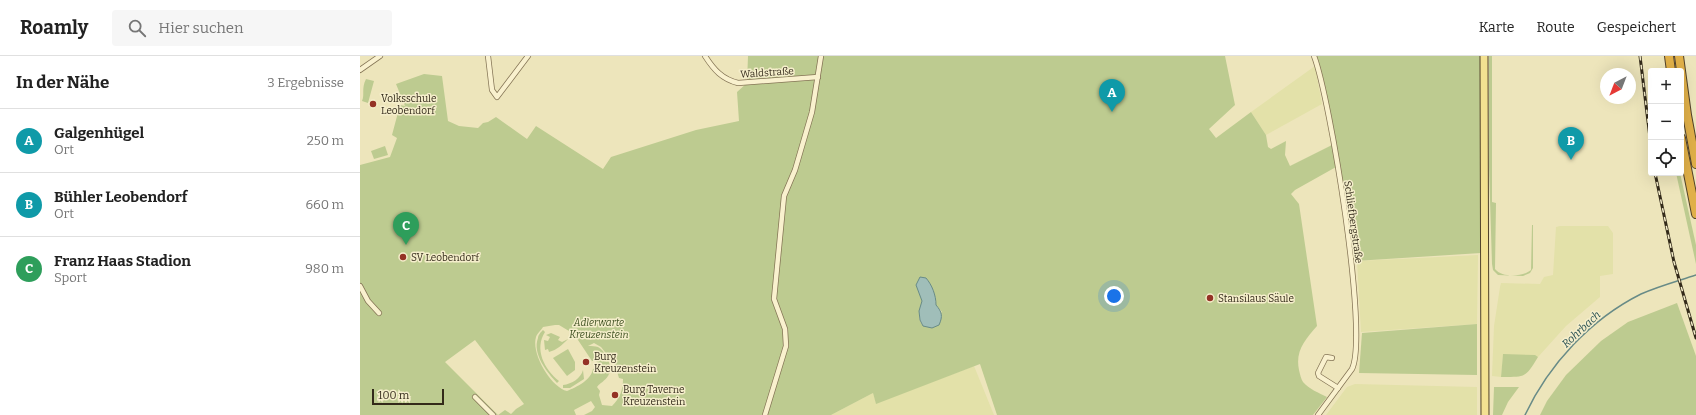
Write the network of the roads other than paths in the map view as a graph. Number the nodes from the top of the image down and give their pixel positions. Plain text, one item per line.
1 (380, 56) edge
2 (488, 56) edge
3 (528, 56) edge
4 (705, 56) edge
5 (822, 56) edge
6 (1314, 56) edge
7 (1484, 56) edge
8 (1669, 56) edge
9 (1679, 56) edge
10 (1671, 68) edge
11 (360, 70) edge
12 (818, 77) junction
13 (1681, 140) edge
14 (1696, 164) edge
15 (1696, 214) edge
16 (360, 286) edge
17 (379, 313) dead end
18 (1332, 358) dead end
19 (1338, 388) junction
20 (475, 397) dead end
21 (493, 415) edge
22 (765, 415) edge
23 (1318, 415) edge
24 (1485, 415) edge

1 - 11 street
2 - 3 street
4 - 12 street, Waldstraße
5 - 12 street
6 - 19 street, Schliefbergstraße
7 - 24 main road
8 - 10 highway
9 - 14 highway
12 - 22 street
13 - 15 highway
16 - 17 street
18 - 19 street
19 - 23 street, Schliefbergstraße
20 - 21 street

